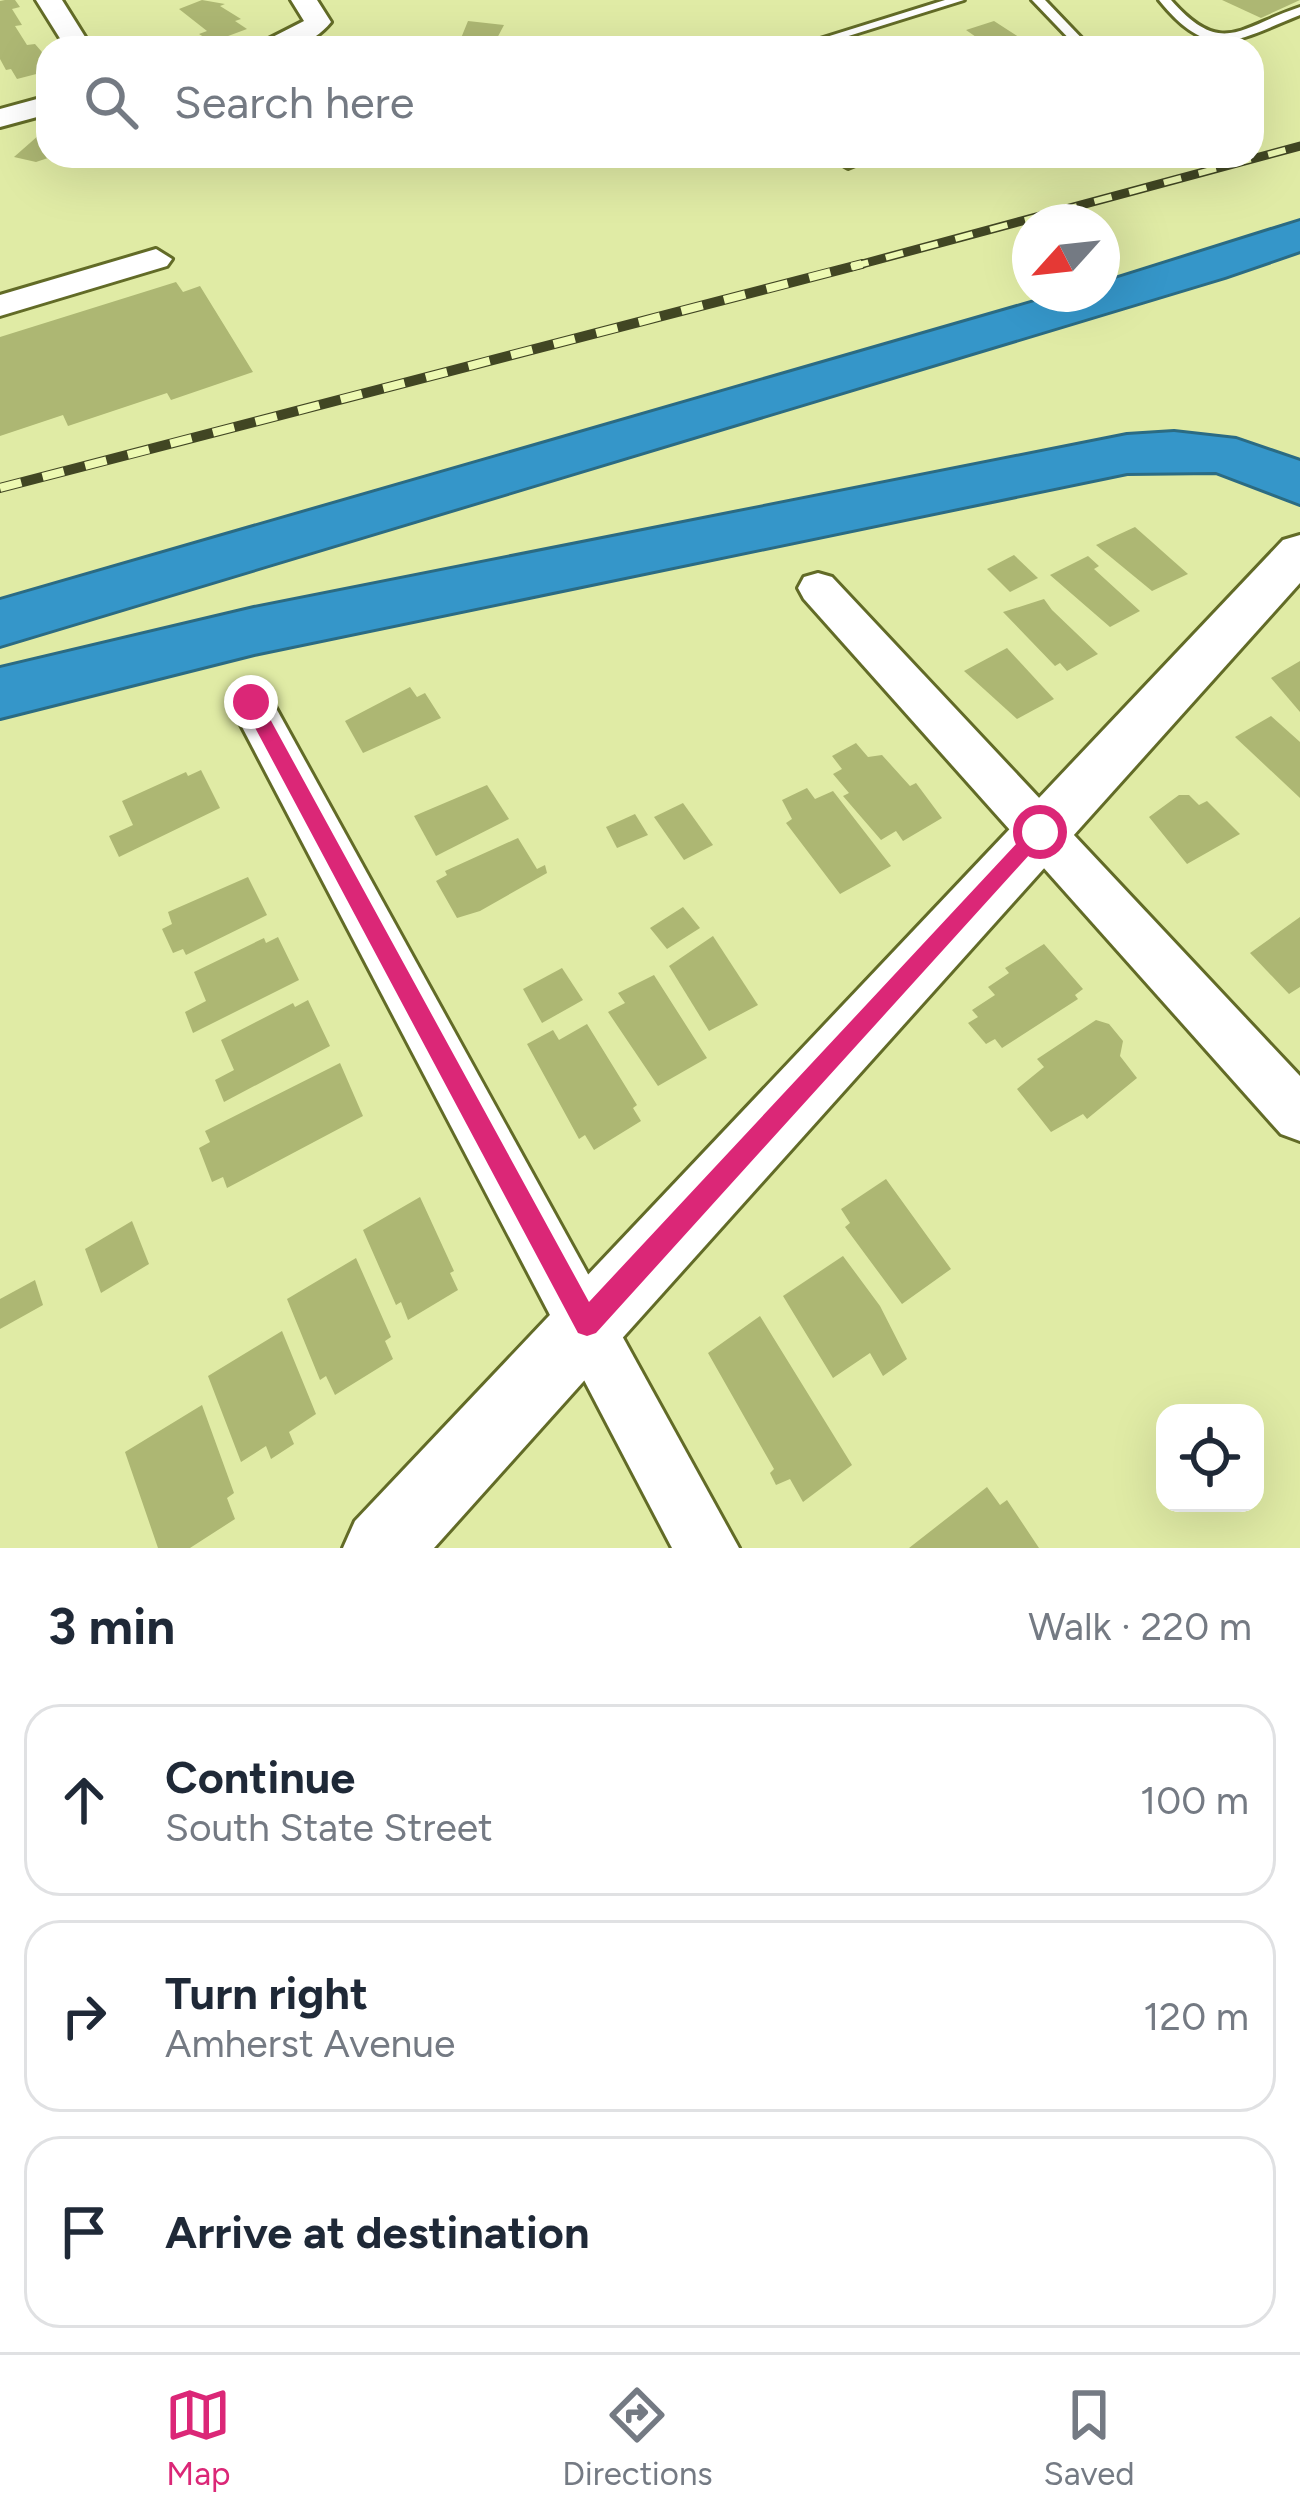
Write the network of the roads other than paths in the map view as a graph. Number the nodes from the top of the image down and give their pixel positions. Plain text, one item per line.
1 (49, 0) edge
2 (304, 0) edge
3 (958, 0) edge
4 (1038, 0) edge
5 (1165, 0) edge
6 (1300, 11) edge
7 (72, 36) edge
8 (294, 36) edge
9 (837, 36) edge
10 (1073, 36) edge
11 (1200, 36) edge
12 (1235, 36) edge
13 (36, 108) edge
14 (0, 118) edge
15 (1300, 235) edge
16 (156, 259) dead end
17 (1300, 280) edge
18 (0, 306) edge
19 (1300, 485) edge
20 (1300, 552) edge
21 (818, 588) dead end
22 (0, 623) edge
23 (0, 662) edge
24 (0, 693) edge
25 (251, 702) dead end
26 (1040, 832) junction
27 (1300, 1115) edge
28 (587, 1324) junction
29 (382, 1548) edge
30 (706, 1548) edge

1 - 7 street
2 - 8 street
3 - 9 lane
4 - 10 lane
5 - 11 lane
6 - 12 lane
13 - 14 street
15 - 22 highway
16 - 18 street
17 - 23 highway
19 - 24 highway
20 - 26 street
21 - 26 street
25 - 28 street
26 - 27 street
26 - 28 street
28 - 29 street
28 - 30 street

